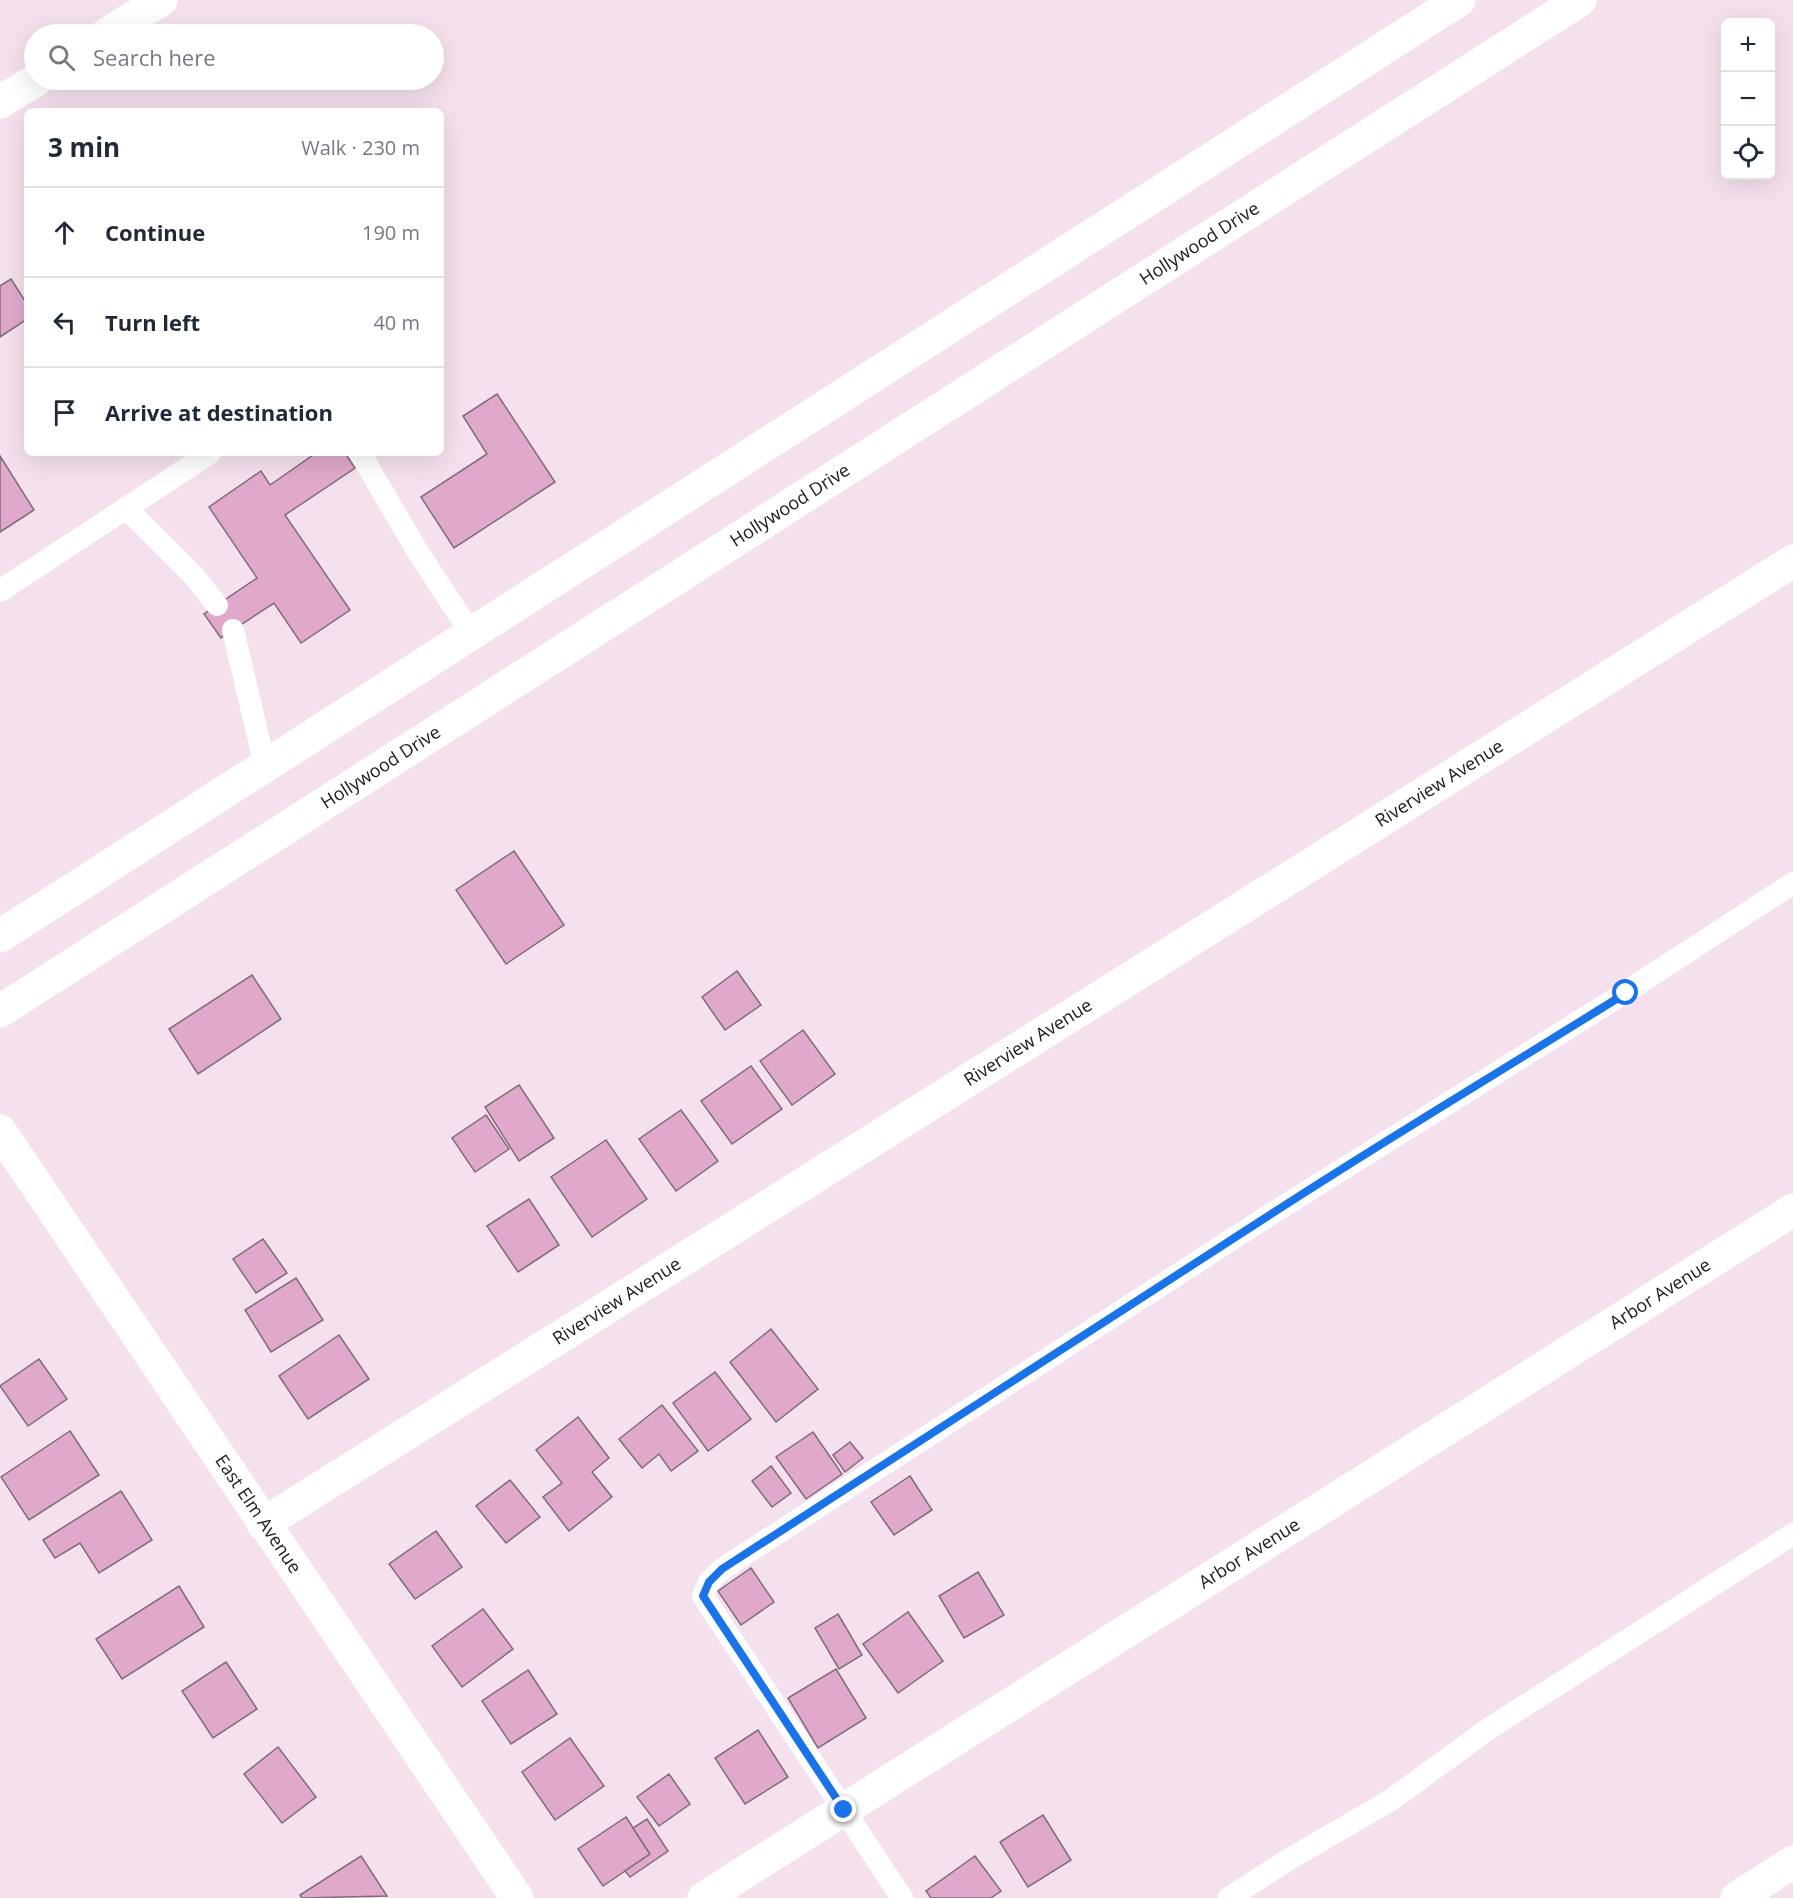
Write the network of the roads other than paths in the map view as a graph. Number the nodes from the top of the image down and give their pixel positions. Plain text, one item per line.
1 (161, 0) edge
2 (1459, 0) edge
3 (1580, 0) edge
4 (123, 24) edge
5 (24, 87) edge
6 (0, 102) edge
7 (205, 456) edge
8 (362, 456) edge
9 (126, 508) junction
10 (1793, 561) edge
11 (0, 591) edge
12 (217, 605) dead end
13 (233, 630) dead end
14 (471, 633) junction
15 (265, 766) junction
16 (1793, 883) edge
17 (0, 936) edge
18 (0, 1011) edge
19 (0, 1131) edge
20 (1793, 1210) edge
21 (263, 1524) junction
22 (1793, 1534) edge
23 (844, 1810) junction
24 (1793, 1862) edge
25 (517, 1898) edge
26 (704, 1898) edge
27 (902, 1898) edge
28 (1229, 1898) edge
29 (1737, 1898) edge

1 - 4 street
2 - 14 street
3 - 18 street, Hollywood Drive
5 - 6 street
7 - 9 lane
8 - 14 lane
9 - 11 lane
9 - 12 lane
10 - 21 street, Riverview Avenue
13 - 15 lane
14 - 15 street
15 - 17 street
16 - 23 lane
19 - 21 street, East Elm Avenue
20 - 23 street, Arbor Avenue
21 - 25 street, East Elm Avenue
22 - 28 lane
23 - 26 street, Arbor Avenue
23 - 27 lane
24 - 29 street

